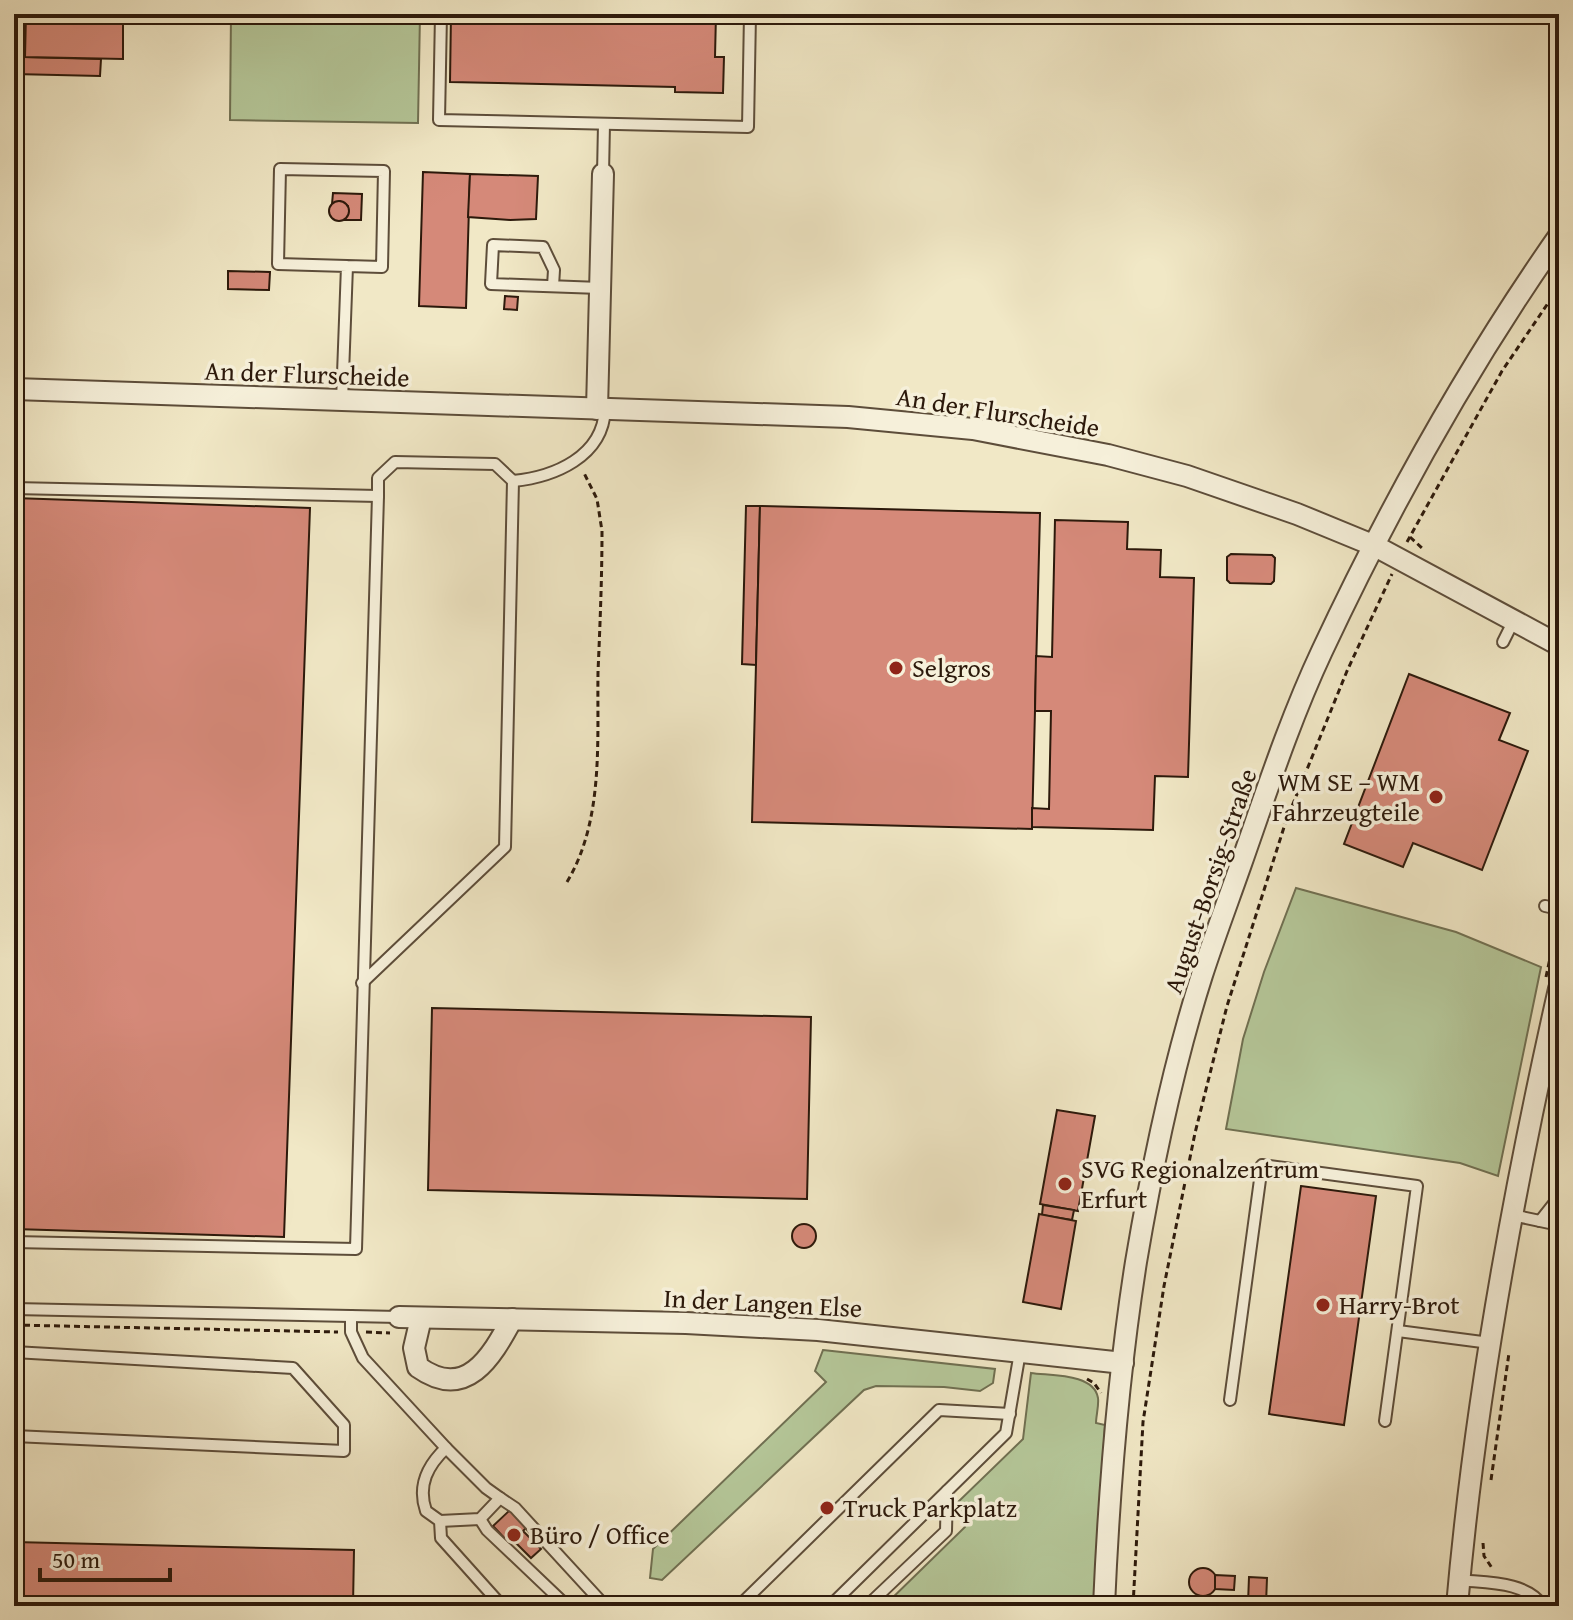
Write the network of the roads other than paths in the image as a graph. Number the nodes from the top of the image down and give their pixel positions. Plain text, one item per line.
1 (441, 14) edge
2 (750, 14) edge
3 (604, 124) junction
4 (603, 174) joint
5 (1559, 236) edge
6 (347, 266) junction
7 (553, 286) junction
8 (600, 288) junction
9 (14, 389) edge
10 (342, 401) junction
11 (601, 409) junction
12 (513, 481) junction
13 (14, 488) edge
14 (378, 496) junction
15 (1375, 546) junction
16 (1514, 620) junction
17 (1503, 642) dead end
18 (1559, 645) edge
19 (1545, 906) dead end
20 (1559, 909) edge
21 (362, 983) junction
22 (1559, 989) edge
23 (1555, 1027) edge
24 (1559, 1197) edge
25 (1512, 1215) junction
26 (1540, 1221) junction
27 (1559, 1225) edge
28 (14, 1242) edge
29 (14, 1309) edge
30 (351, 1316) junction
31 (399, 1317) joint
32 (512, 1319) junction
33 (419, 1325) junction
34 (1398, 1331) junction
35 (1500, 1342) junction
36 (14, 1352) edge
37 (1020, 1352) junction
38 (1123, 1363) junction
39 (1230, 1400) dead end
40 (1010, 1414) junction
41 (1385, 1421) dead end
42 (14, 1436) edge
43 (446, 1448) junction
44 (947, 1491) junction
45 (500, 1498) junction
46 (480, 1519) junction
47 (440, 1521) junction
48 (1459, 1580) junction
49 (502, 1606) edge
50 (567, 1606) edge
51 (605, 1606) edge
52 (739, 1606) edge
53 (830, 1606) edge
54 (867, 1606) edge
55 (1104, 1606) edge
56 (1457, 1606) edge
57 (1543, 1606) edge

1 - 3 lane
2 - 3 lane
3 - 4 lane
4 - 8 street
5 - 15 street, August-Borsig-Straße
6 - 6 lane
6 - 10 lane
7 - 7 lane
7 - 8 lane
8 - 11 street
9 - 10 street, An der Flurscheide
10 - 11 street, An der Flurscheide
11 - 12 lane
11 - 15 street, An der Flurscheide
12 - 14 lane
12 - 21 lane
13 - 14 lane
14 - 21 lane
15 - 16 street, An der Flurscheide
15 - 38 street, August-Borsig-Straße
16 - 17 lane
16 - 18 street, An der Flurscheide
19 - 20 lane
21 - 28 lane
22 - 23 street
23 - 25 street
24 - 26 lane
25 - 26 lane
25 - 35 street
26 - 27 lane
29 - 30 lane
30 - 31 lane
30 - 43 lane
31 - 33 street, In der Langen Else
32 - 33 street, In der Langen Else
32 - 33 street
32 - 37 street, In der Langen Else
34 - 35 lane
34 - 39 lane
34 - 41 lane
35 - 48 street
36 - 42 lane
37 - 38 street, In der Langen Else
37 - 40 lane
38 - 55 street, August-Borsig-Straße
40 - 44 lane
40 - 52 lane
43 - 45 lane
43 - 47 lane
44 - 53 lane
44 - 54 lane
45 - 46 lane
45 - 51 lane
46 - 47 lane
46 - 50 lane
47 - 49 lane
48 - 56 street
48 - 57 lane

